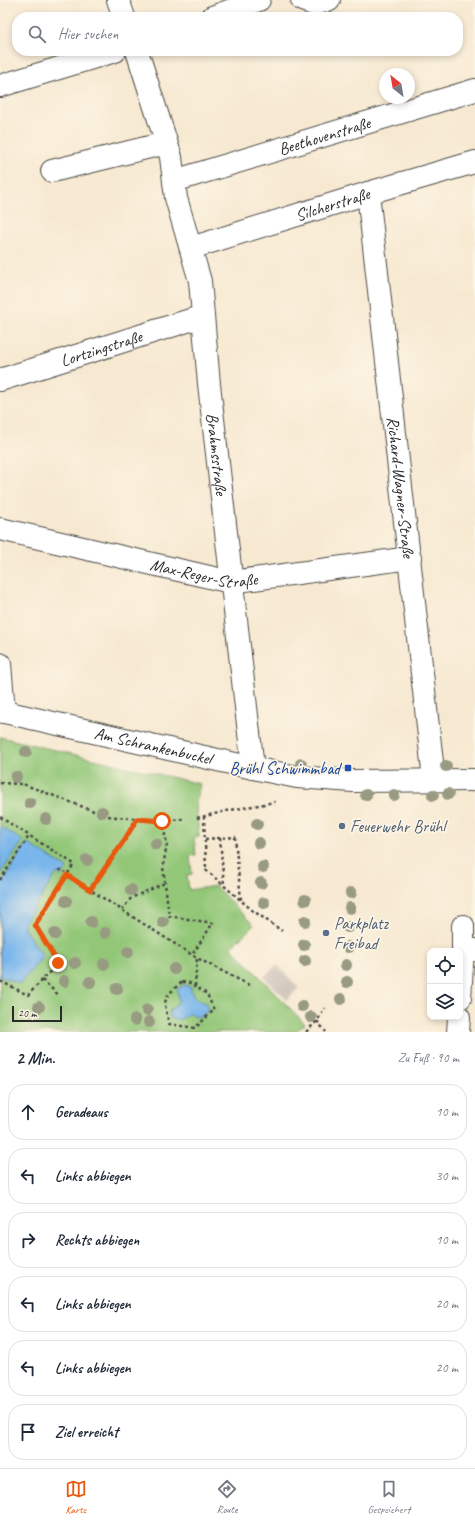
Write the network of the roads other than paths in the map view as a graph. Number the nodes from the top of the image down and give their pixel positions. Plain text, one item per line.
1 (118, 0) edge
2 (259, 0) edge
3 (302, 0) edge
4 (329, 0) edge
5 (122, 12) edge
6 (226, 12) edge
7 (99, 56) edge
8 (139, 56) edge
9 (0, 86) edge
10 (475, 90) edge
11 (166, 143) junction
12 (475, 162) edge
13 (52, 171) dead end
14 (174, 181) junction
15 (368, 193) junction
16 (192, 248) junction
17 (203, 316) junction
18 (0, 380) edge
19 (0, 529) edge
20 (410, 558) junction
21 (231, 582) junction
22 (0, 664) edge
23 (2, 711) edge
24 (253, 768) junction
25 (434, 780) junction
26 (475, 780) edge
27 (463, 926) dead end
28 (469, 950) edge
29 (463, 984) edge
30 (459, 1020) edge
31 (458, 1032) edge

1 - 5 street
2 - 6 street
3 - 4 street
7 - 9 street
8 - 11 street, Brahmsstraße
10 - 14 street, Beethovenstraße
11 - 13 street
11 - 14 street, Brahmsstraße
12 - 15 street, Silcherstraße
14 - 16 street, Brahmsstraße
15 - 16 street, Silcherstraße
15 - 20 street, Richard-Wagner-Straße
16 - 17 street, Brahmsstraße
17 - 18 street, Lortzingstraße
17 - 21 street, Brahmsstraße
19 - 21 street, Max-Reger-Straße
20 - 21 street, Max-Reger-Straße
20 - 25 street, Richard-Wagner-Straße
21 - 24 street, Brahmsstraße
22 - 23 street
23 - 24 street, Am Schrankenbuckel
24 - 25 street, Am Schrankenbuckel
25 - 26 street, Am Schrankenbuckel
27 - 28 street
28 - 29 street
30 - 31 street

